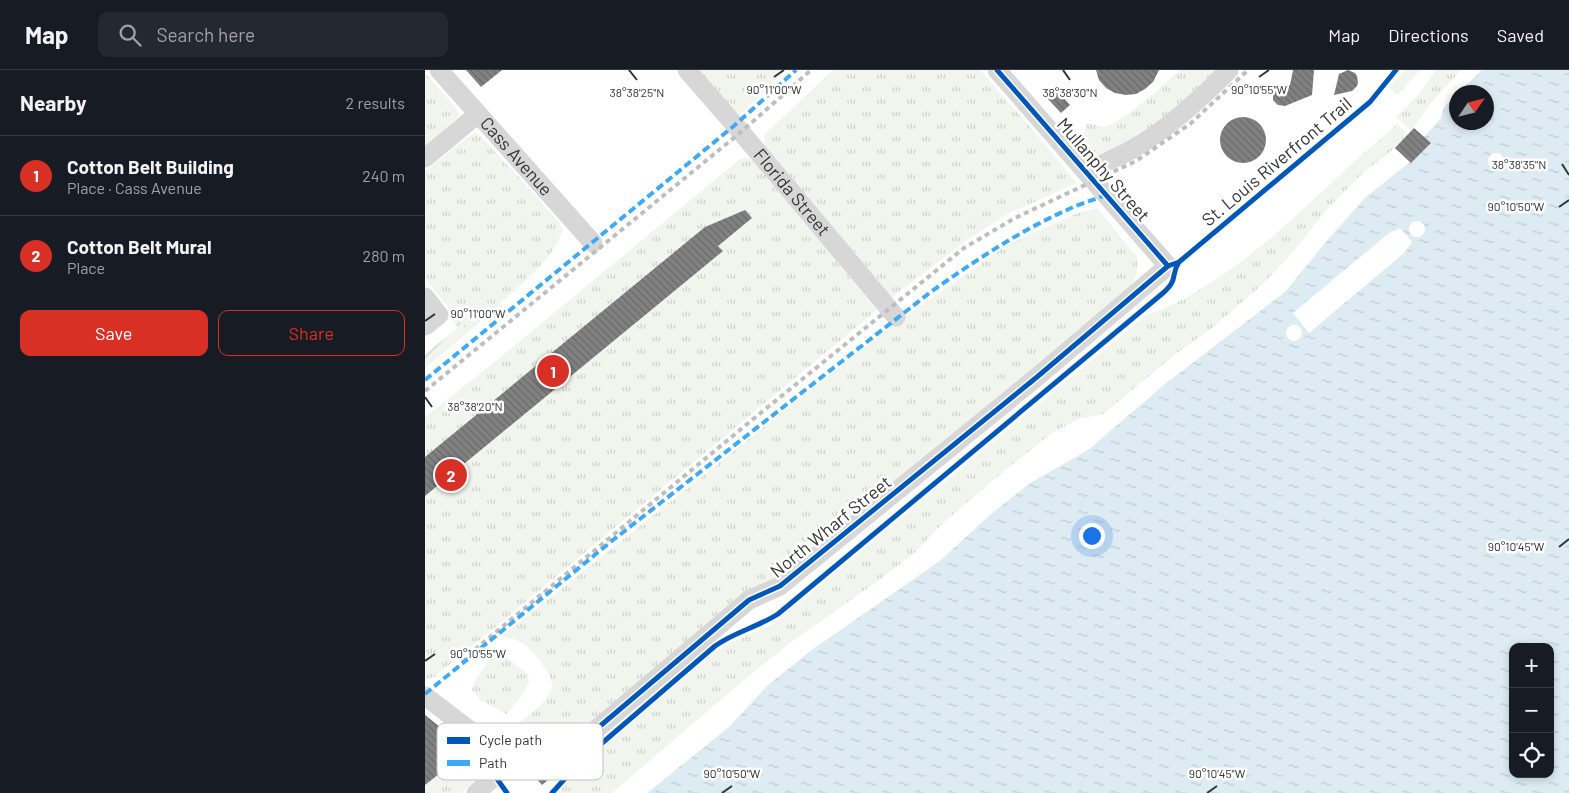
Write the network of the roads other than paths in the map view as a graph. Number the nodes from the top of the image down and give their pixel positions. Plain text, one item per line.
1 (439, 70) edge
2 (687, 70) edge
3 (997, 70) edge
4 (1229, 70) edge
5 (478, 114) junction
6 (425, 158) edge
7 (1086, 172) junction
8 (593, 243) dead end
9 (1168, 266) joint
10 (425, 297) edge
11 (896, 317) dead end
12 (425, 326) edge
13 (425, 696) edge
14 (461, 723) edge
15 (603, 724) edge
16 (490, 780) edge
17 (476, 793) edge

1 - 5 street, Cass Avenue
2 - 11 street, Florida Street
3 - 7 street, Mullanphy Street
4 - 7 street
5 - 6 street
5 - 8 street, Cass Avenue
7 - 9 street, Mullanphy Street
9 - 15 street, North Wharf Street
10 - 12 street
13 - 14 street
16 - 17 street, North Wharf Street

